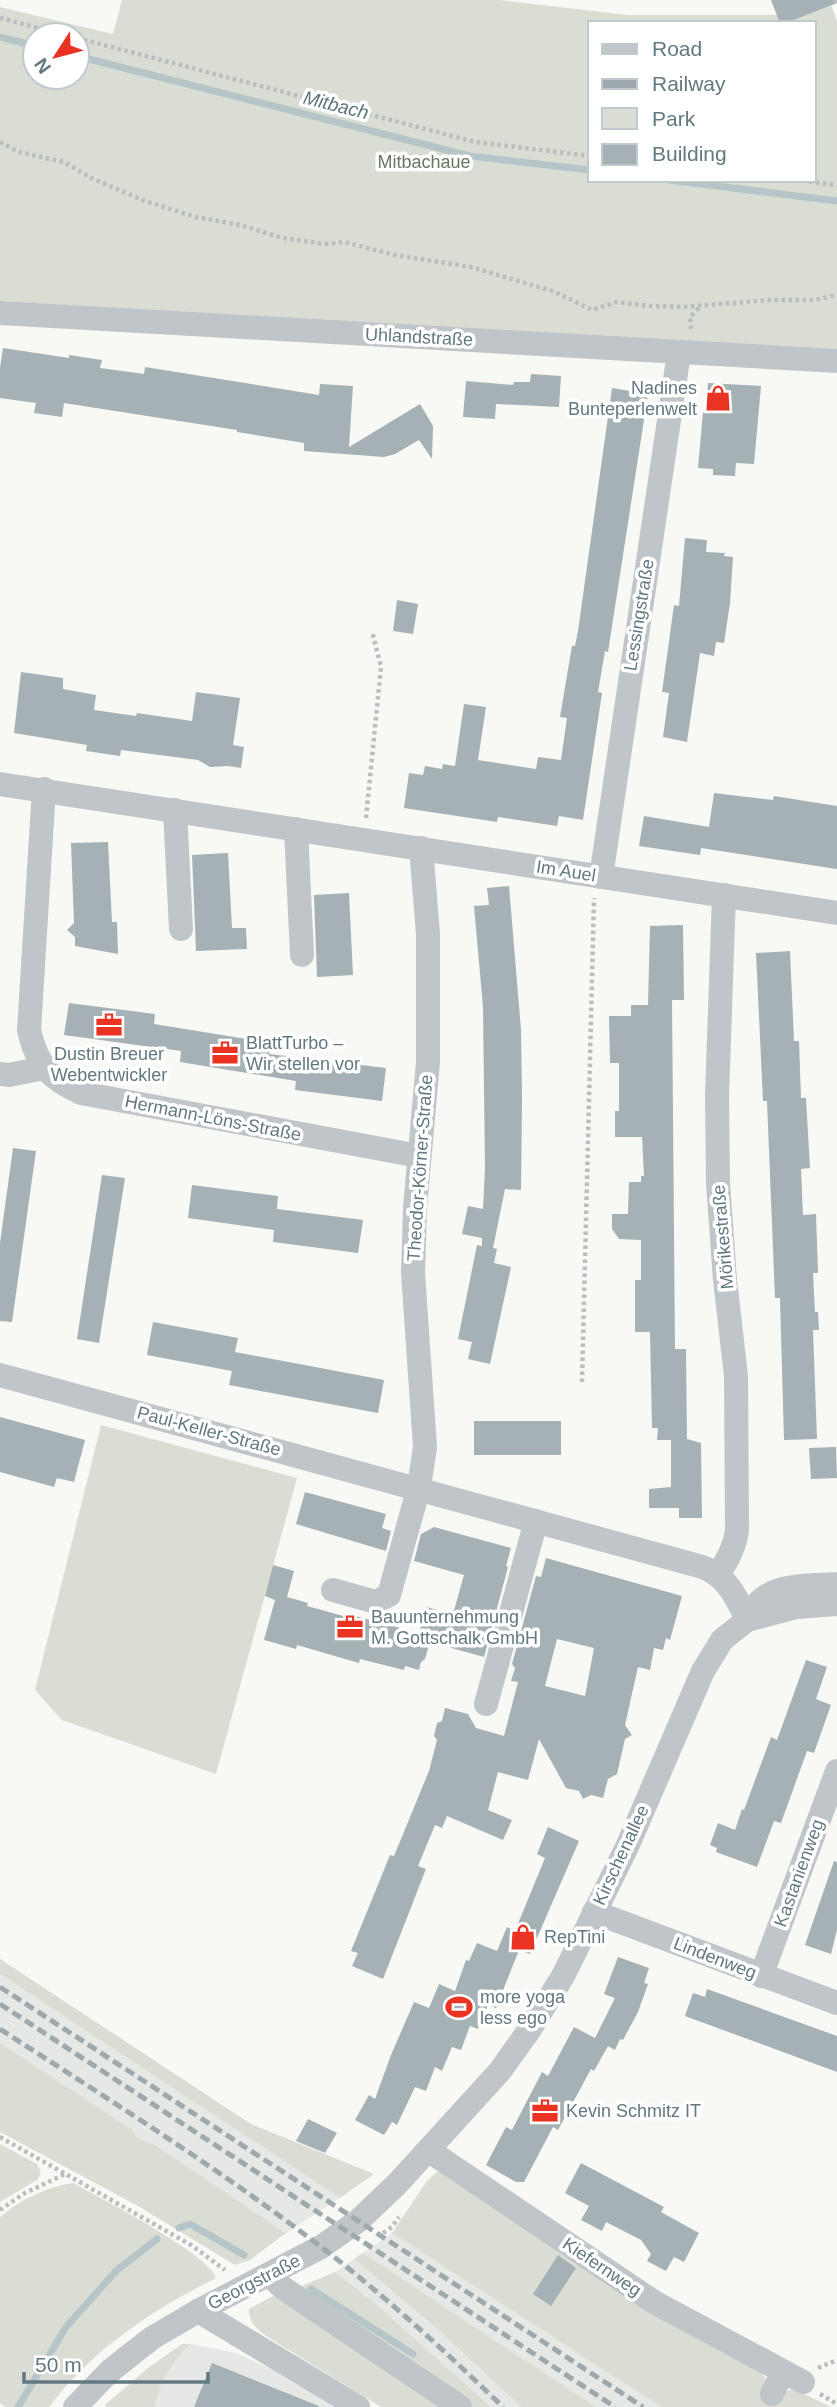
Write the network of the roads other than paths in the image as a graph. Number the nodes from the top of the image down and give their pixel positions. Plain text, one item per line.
1 (0, 313) edge
2 (679, 353) junction
3 (837, 361) edge
4 (0, 784) edge
5 (44, 789) junction
6 (175, 810) junction
7 (296, 829) junction
8 (421, 848) junction
9 (600, 877) junction
10 (724, 895) junction
11 (837, 913) edge
12 (181, 929) dead end
13 (302, 955) dead end
14 (44, 1068) junction
15 (0, 1074) edge
16 (419, 1156) junction
17 (0, 1375) edge
18 (419, 1487) junction
19 (536, 1521) junction
20 (719, 1574) junction
21 (837, 1584) edge
22 (333, 1590) dead end
23 (837, 1604) edge
24 (747, 1620) junction
25 (486, 1703) dead end
26 (837, 1771) edge
27 (594, 1912) junction
28 (761, 1976) junction
29 (837, 2003) edge
30 (428, 2150) junction
31 (269, 2275) junction
32 (198, 2311) junction
33 (786, 2383) dead end
34 (75, 2407) edge
35 (358, 2407) edge
36 (460, 2407) edge

1 - 2 street, Uhlandstraße
2 - 3 street, Uhlandstraße
2 - 9 street, Lessingstraße
4 - 5 street, Im Auel
5 - 6 street, Im Auel
5 - 14 street
6 - 7 street, Im Auel
6 - 12 street
7 - 8 street, Im Auel
7 - 13 street
8 - 9 street, Im Auel
8 - 16 street, Theodor-Körner-Straße
9 - 10 street, Im Auel
10 - 11 street, Im Auel
10 - 20 street, Mörikestraße
14 - 15 street
14 - 16 street, Hermann-Löns-Straße
16 - 18 street, Theodor-Körner-Straße
17 - 18 street, Paul-Keller-Straße
18 - 19 street, Paul-Keller-Straße
18 - 22 street
19 - 20 street, Paul-Keller-Straße
19 - 25 street
20 - 24 street
21 - 24 street, Kirschenallee
23 - 24 street, Kirschenallee
24 - 27 street, Kirschenallee
26 - 28 street, Kastanienweg
27 - 28 street, Lindenweg
27 - 30 street, Kirschenallee
28 - 29 street, Lindenweg
30 - 31 street, Georgstraße
30 - 33 street, Kiefernweg
31 - 32 street, Georgstraße
31 - 36 street
32 - 34 street, Georgstraße
32 - 35 street

